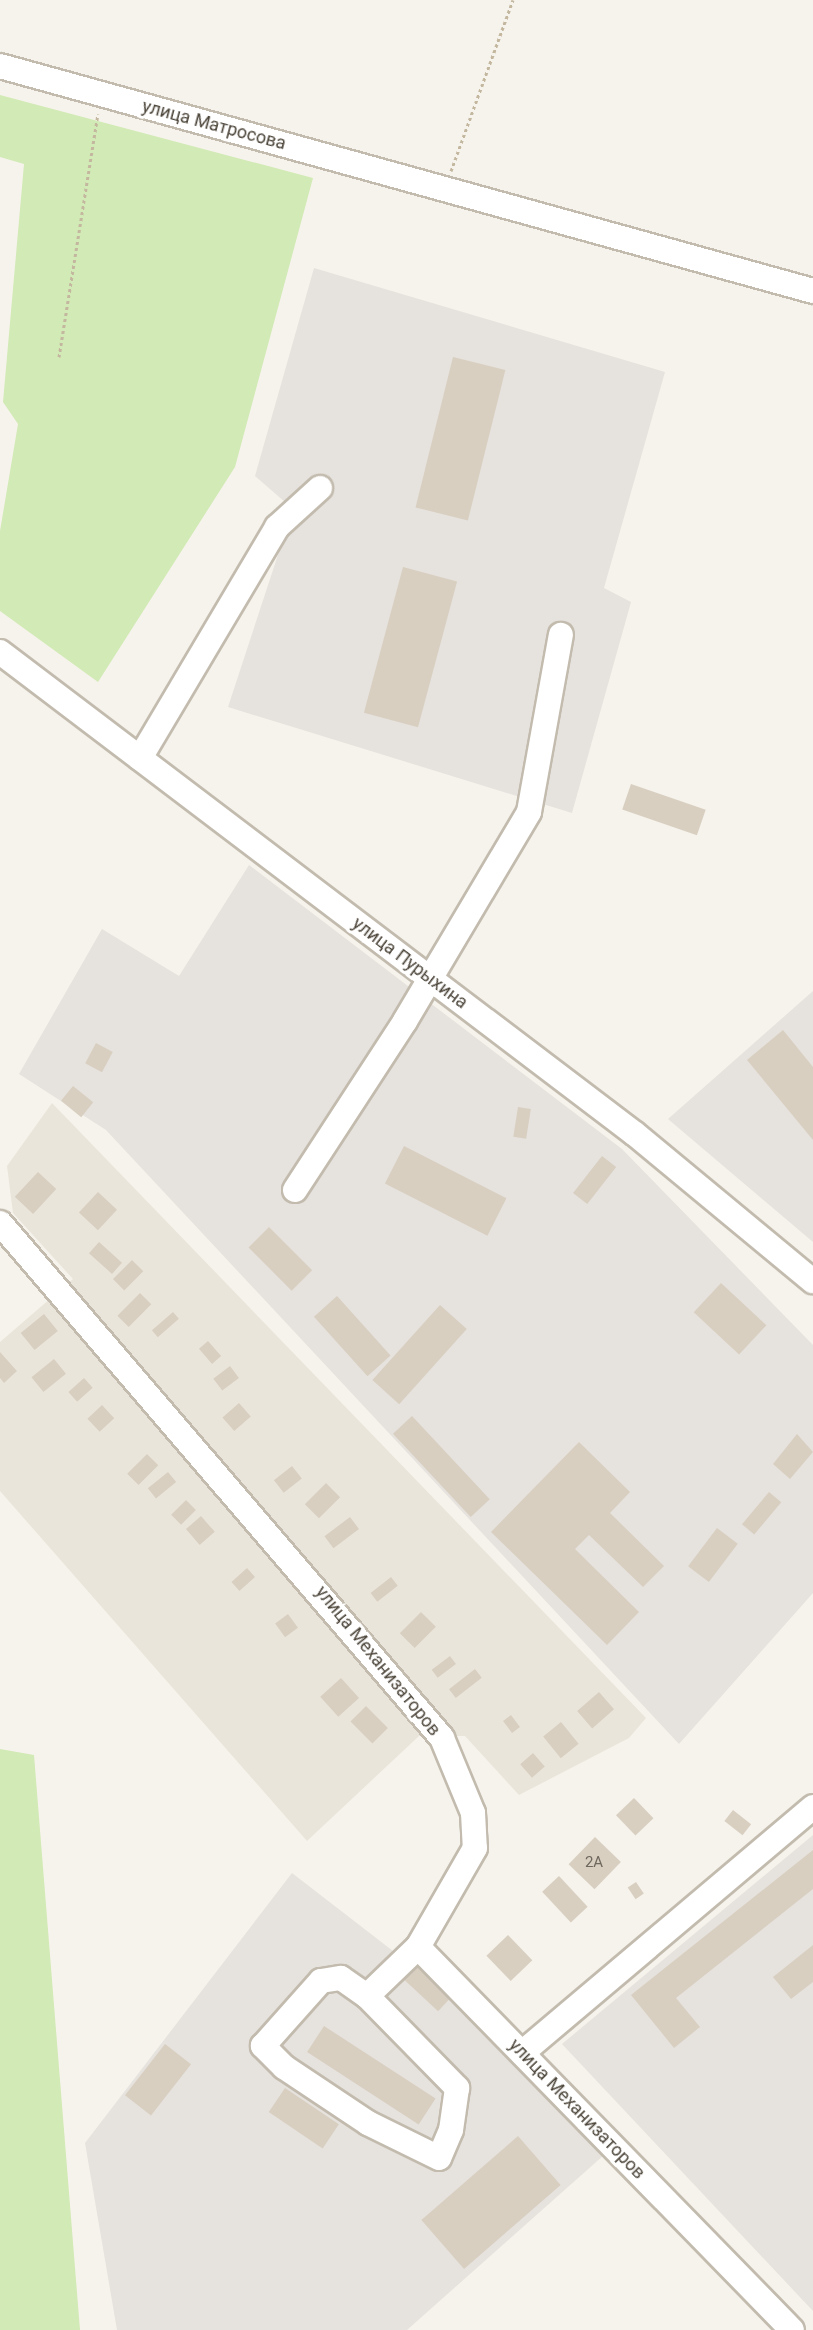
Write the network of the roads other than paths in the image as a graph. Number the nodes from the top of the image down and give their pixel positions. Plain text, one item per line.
1 (0, 66) edge
2 (813, 291) edge
3 (320, 488) dead end
4 (561, 634) dead end
5 (0, 652) edge
6 (140, 758) junction
7 (430, 978) junction
8 (295, 1190) dead end
9 (0, 1223) edge
10 (813, 1281) edge
11 (813, 1807) edge
12 (418, 1947) junction
13 (367, 1996) junction
14 (522, 2053) junction
15 (792, 2330) edge

1 - 2 street, улица Матросова
3 - 6 street
4 - 7 street
5 - 6 street, улица Пурыхина
6 - 7 street, улица Пурыхина
7 - 8 street
7 - 10 street, улица Пурыхина
9 - 12 street, улица Механизаторов
11 - 14 street
12 - 13 street
12 - 14 street, улица Механизаторов
13 - 13 street
14 - 15 street, улица Механизаторов

